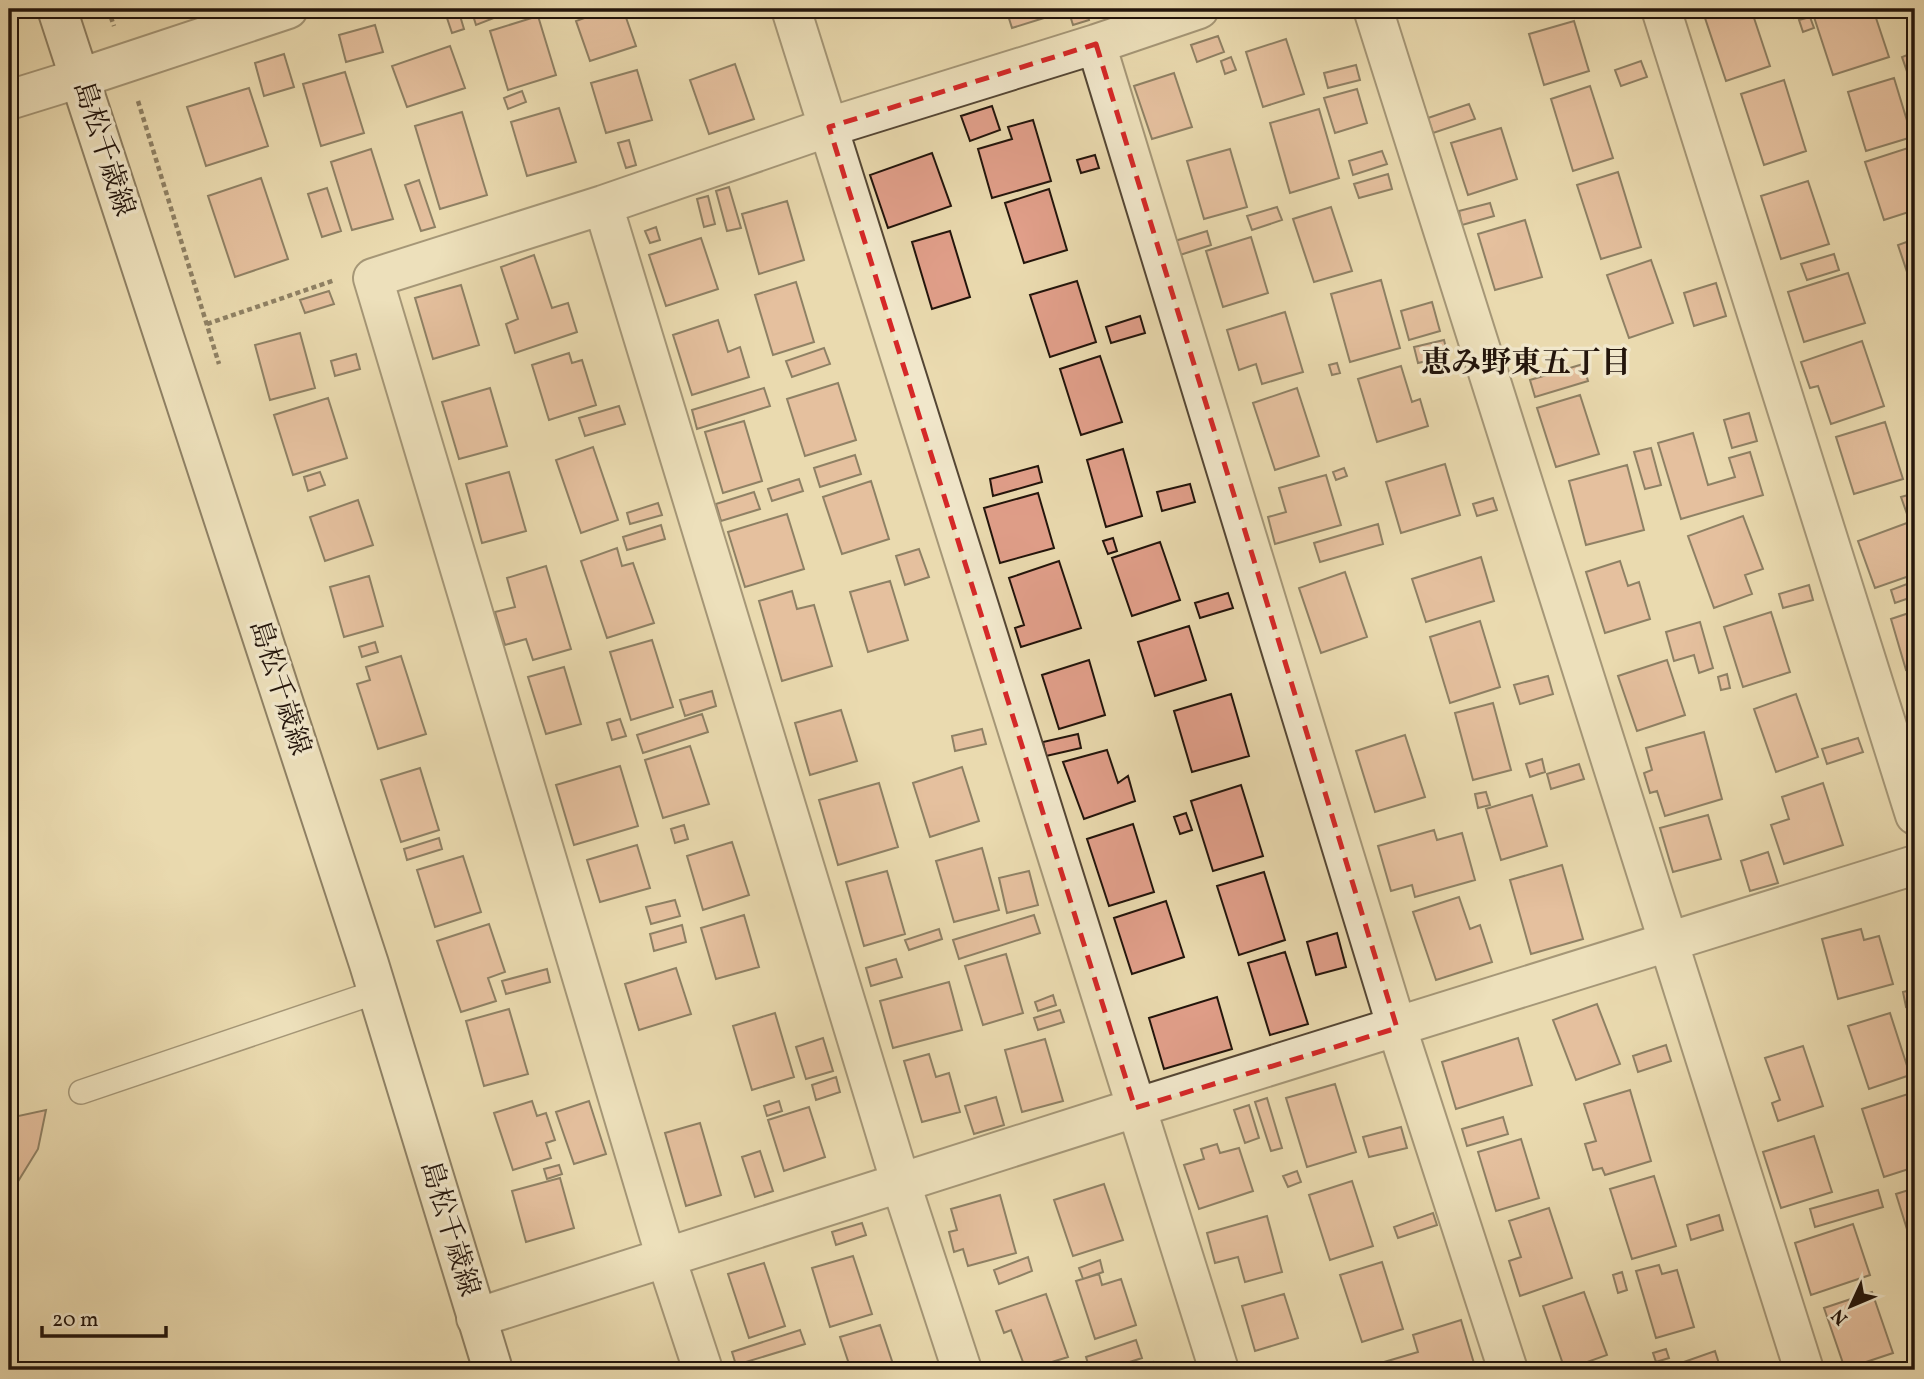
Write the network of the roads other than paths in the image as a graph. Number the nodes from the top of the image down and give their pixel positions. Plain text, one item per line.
1 (57, 9) edge
2 (288, 9) edge
3 (790, 9) edge
4 (1199, 9) edge
5 (1373, 9) edge
6 (1661, 9) edge
7 (1096, 44) junction
8 (80, 78) junction
9 (9, 100) edge
10 (829, 127) junction
11 (603, 205) junction
12 (1915, 815) edge
13 (1915, 865) edge
14 (1668, 942) junction
15 (376, 992) junction
16 (1397, 1028) junction
17 (81, 1092) dead end
18 (1135, 1108) junction
19 (901, 1184) junction
20 (666, 1258) junction
21 (476, 1318) junction
22 (493, 1370) edge
23 (703, 1370) edge
24 (962, 1370) edge
25 (1219, 1370) edge
26 (1508, 1370) edge
27 (1804, 1370) edge

1 - 8 street, 島松千歳線
2 - 8 street
3 - 10 street
4 - 7 street
5 - 14 street
6 - 12 street
7 - 10 street
7 - 16 street
8 - 9 street
8 - 15 street, 島松千歳線
10 - 11 street
10 - 18 street
11 - 19 street
11 - 20 street
13 - 14 street
14 - 16 street
14 - 27 street
15 - 17 lane
15 - 21 street, 島松千歳線
16 - 18 street
16 - 26 street
18 - 19 street
18 - 25 street
19 - 20 street
19 - 24 street
20 - 21 street
20 - 23 street
21 - 22 street, 島松千歳線

